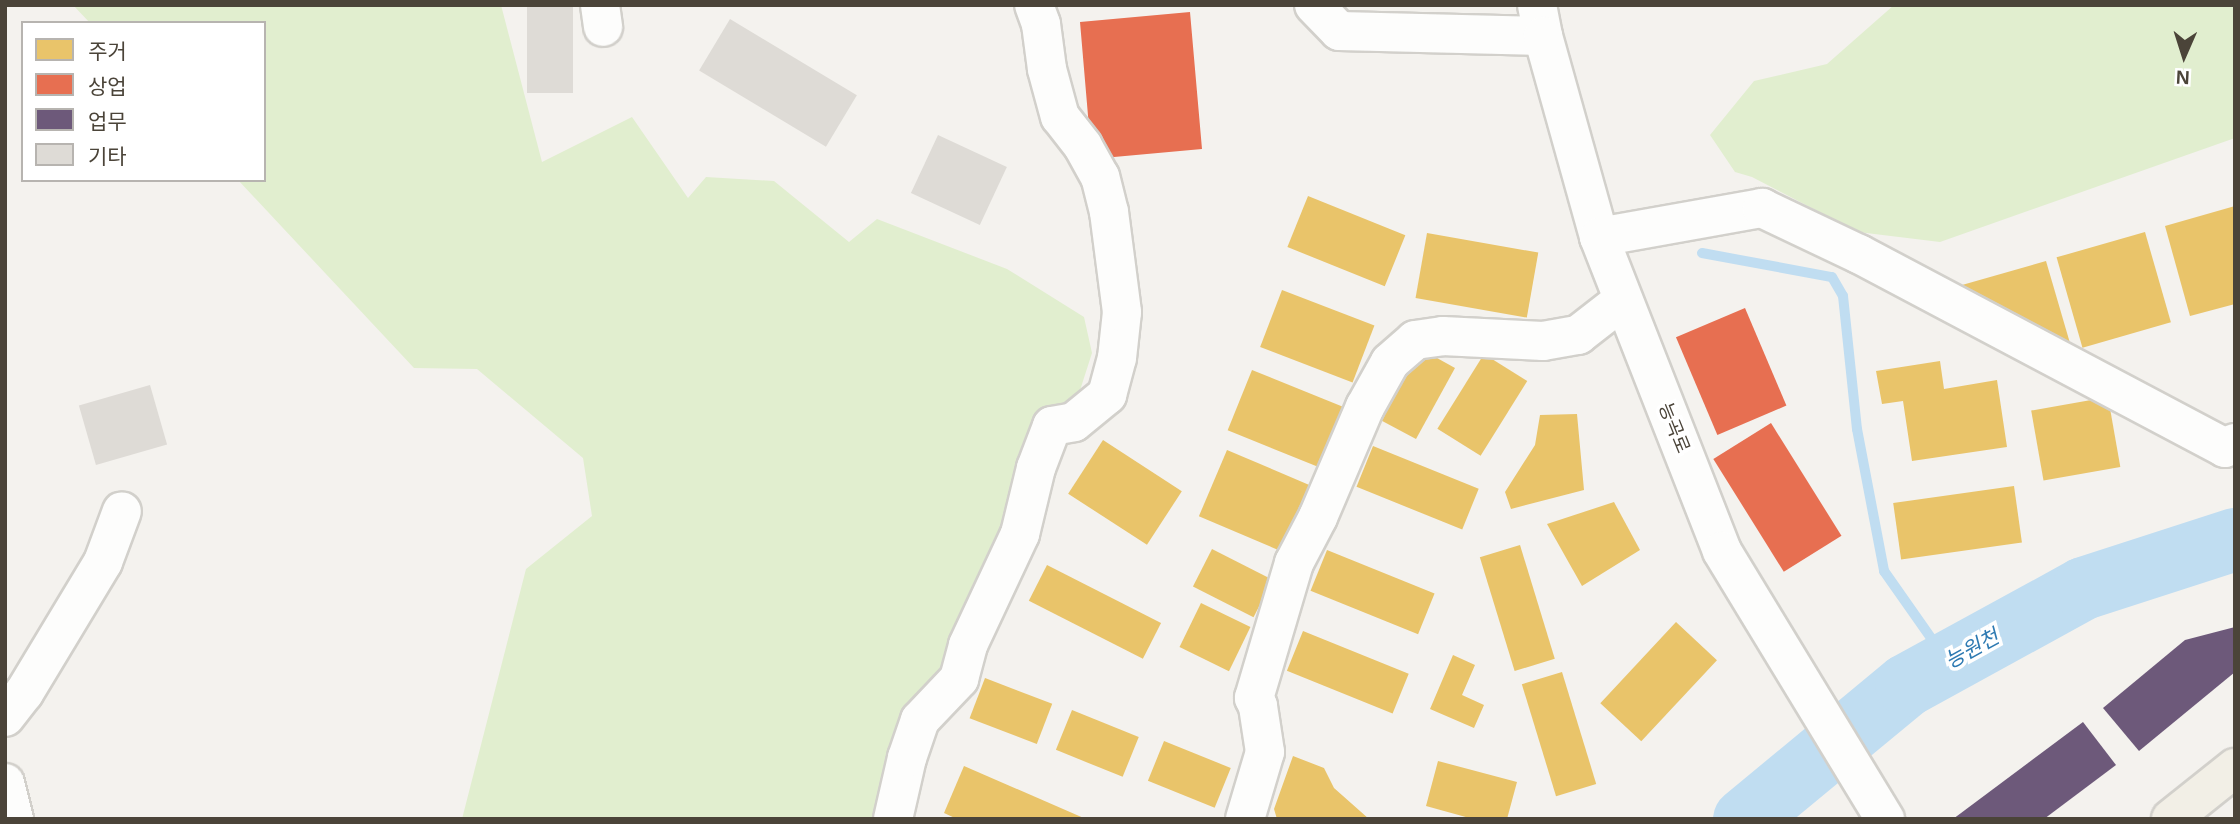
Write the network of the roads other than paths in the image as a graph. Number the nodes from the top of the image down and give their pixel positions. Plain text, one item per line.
1 (1034, 5) edge
2 (1314, 5) edge
3 (1540, 20) edge
4 (1599, 237) junction
5 (1623, 300) junction
6 (2235, 443) edge
7 (122, 511) dead end
8 (5, 717) edge
9 (2235, 768) edge
10 (5, 783) edge
11 (1885, 818) edge
12 (14, 819) edge
13 (893, 819) edge
14 (1245, 819) edge
15 (2171, 819) edge

1 - 13 street
2 - 3 street
3 - 4 street, 능곡로
4 - 5 street, 능곡로
4 - 6 street
5 - 11 street, 능곡로
5 - 14 street
7 - 8 street
9 - 15 main road
10 - 12 street

